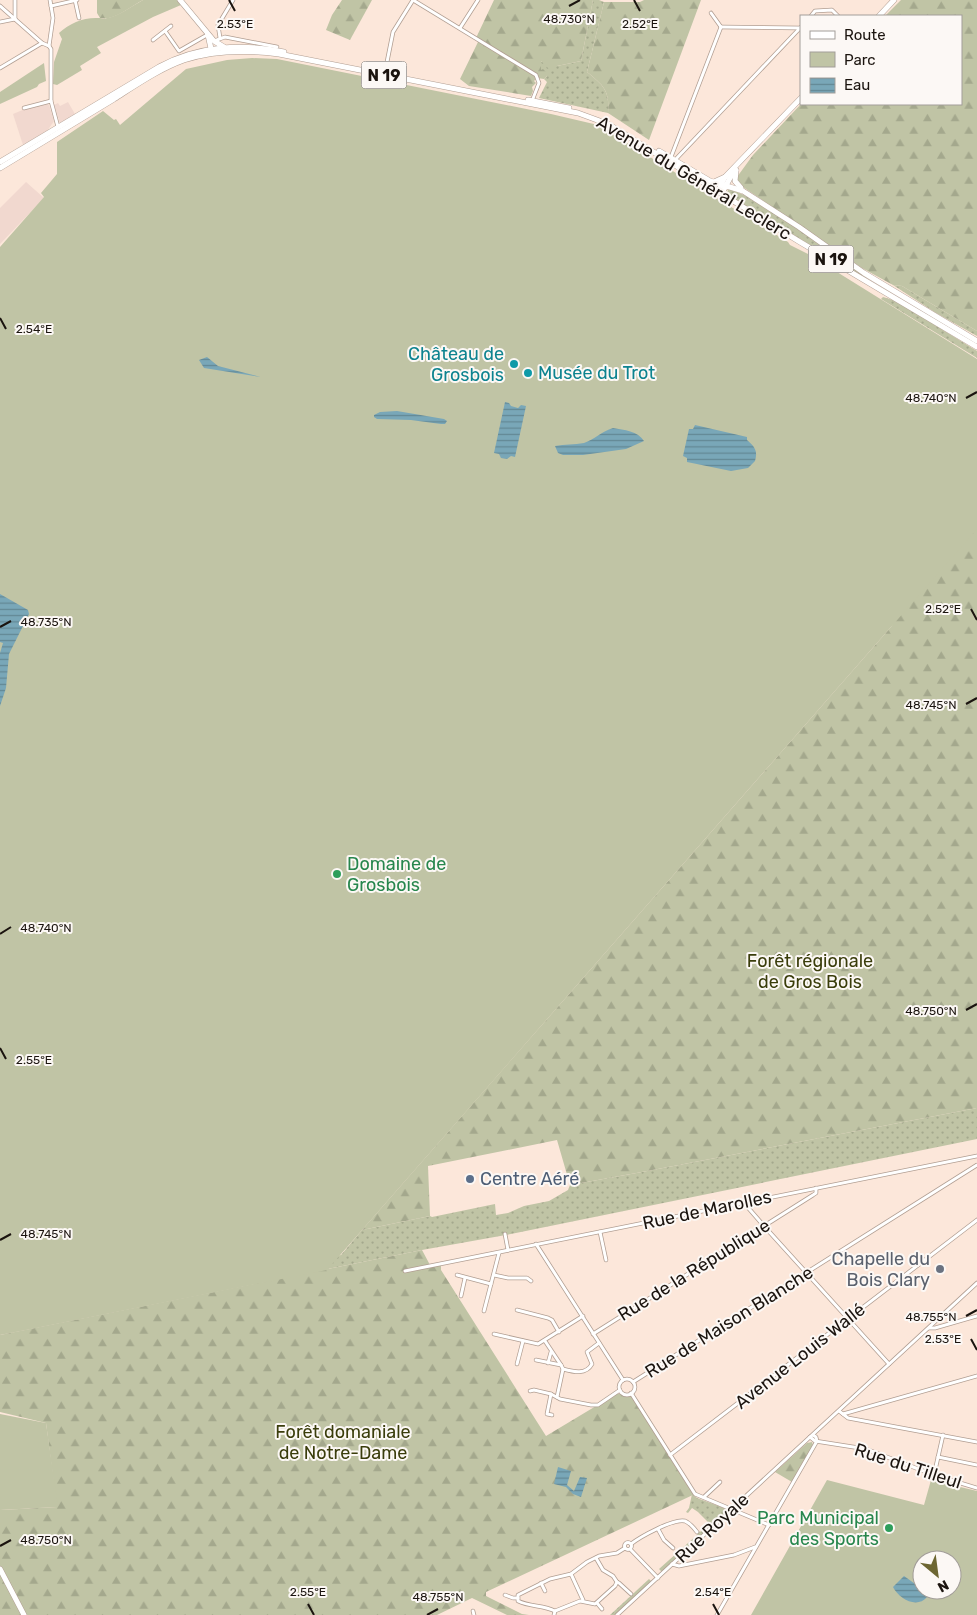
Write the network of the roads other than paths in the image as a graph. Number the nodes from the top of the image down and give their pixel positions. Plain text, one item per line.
1 (14, 0) edge
2 (50, 0) edge
3 (76, 0) edge
4 (180, 0) edge
5 (233, 0) edge
6 (413, 0) edge
7 (478, 0) edge
8 (896, 0) edge
9 (0, 6) edge
10 (51, 6) junction
11 (711, 13) dead end
12 (812, 15) edge
13 (837, 15) edge
14 (880, 15) edge
15 (884, 15) edge
16 (79, 18) dead end
17 (15, 19) junction
18 (0, 22) edge
19 (171, 26) dead end
20 (721, 27) junction
21 (800, 27) edge
22 (460, 28) junction
23 (165, 31) junction
24 (208, 34) junction
25 (220, 38) junction
26 (153, 40) dead end
27 (212, 41) junction
28 (42, 43) junction
29 (49, 46) junction
30 (224, 47) junction
31 (277, 47) dead end
32 (213, 51) junction
33 (0, 68) edge
34 (385, 72) junction
35 (800, 99) edge
36 (51, 102) junction
37 (532, 102) junction
38 (800, 103) edge
39 (24, 108) dead end
40 (60, 129) junction
41 (673, 159) junction
42 (0, 162) edge
43 (0, 168) edge
44 (734, 170) junction
45 (725, 177) junction
46 (714, 182) junction
47 (724, 185) junction
48 (743, 191) junction
49 (720, 192) junction
50 (977, 341) edge
51 (977, 347) edge
52 (977, 1156) edge
53 (977, 1165) edge
54 (816, 1188) junction
55 (744, 1203) junction
56 (977, 1220) edge
57 (764, 1226) junction
58 (600, 1232) junction
59 (505, 1234) dead end
60 (536, 1244) junction
61 (508, 1250) junction
62 (499, 1253) junction
63 (606, 1260) dead end
64 (405, 1271) dead end
65 (806, 1273) junction
66 (493, 1274) junction
67 (456, 1275) dead end
68 (465, 1278) junction
69 (531, 1281) dead end
70 (977, 1283) edge
71 (491, 1284) junction
72 (461, 1296) dead end
73 (517, 1310) dead end
74 (484, 1311) dead end
75 (582, 1316) junction
76 (977, 1316) edge
77 (848, 1319) junction
78 (928, 1328) junction
79 (559, 1332) junction
80 (494, 1334) dead end
81 (593, 1334) junction
82 (523, 1341) junction
83 (545, 1341) junction
84 (599, 1343) junction
85 (552, 1351) junction
86 (536, 1360) dead end
87 (548, 1363) junction
88 (517, 1364) dead end
89 (889, 1364) junction
90 (562, 1367) junction
91 (977, 1376) edge
92 (623, 1380) junction
93 (633, 1382) junction
94 (620, 1390) junction
95 (530, 1391) dead end
96 (631, 1393) junction
97 (551, 1394) junction
98 (557, 1397) junction
99 (839, 1411) junction
100 (843, 1414) junction
101 (552, 1415) dead end
102 (943, 1435) junction
103 (813, 1437) junction
104 (976, 1437) edge
105 (971, 1440) junction
106 (817, 1441) junction
107 (977, 1442) edge
108 (670, 1455) junction
109 (938, 1457) junction
110 (977, 1465) edge
111 (934, 1475) junction
112 (720, 1482) dead end
113 (977, 1488) edge
114 (704, 1497) junction
115 (732, 1509) junction
116 (768, 1525) junction
117 (658, 1528) junction
118 (697, 1532) dead end
119 (630, 1546) junction
120 (756, 1547) junction
121 (625, 1548) junction
122 (672, 1548) dead end
123 (596, 1558) junction
124 (672, 1564) junction
125 (0, 1570) edge
126 (571, 1574) junction
127 (658, 1578) junction
128 (617, 1582) junction
129 (541, 1583) junction
130 (545, 1591) dead end
131 (631, 1594) dead end
132 (505, 1595) dead end
133 (518, 1598) junction
134 (583, 1601) junction
135 (596, 1603) junction
136 (602, 1609) dead end
137 (555, 1613) edge
138 (24, 1615) edge
139 (617, 1615) edge
140 (716, 1615) edge

1 - 17 street
2 - 10 street
3 - 10 street
3 - 16 street
4 - 24 main road
5 - 25 street
6 - 22 street
6 - 34 street
7 - 22 street
8 - 14 main road
8 - 15 main road
9 - 17 street
10 - 29 street
11 - 20 street
12 - 13 street
17 - 18 street
17 - 28 street
19 - 23 street
20 - 21 street
20 - 41 street
21 - 41 street
22 - 37 street
23 - 24 street
23 - 26 street
24 - 27 main road
25 - 27 street
25 - 31 street
27 - 30 main road
27 - 32 main road
28 - 29 street
28 - 33 street
29 - 36 street
30 - 32 main road, N 19
30 - 34 main road, N 19
32 - 37 main road, N 19
32 - 40 main road, N 19
34 - 37 main road, N 19
35 - 44 main road
36 - 39 street
36 - 40 street
37 - 41 main road, N 19
37 - 49 main road, Avenue du Général Leclerc / N 19
38 - 44 main road
40 - 42 main road, N 19
40 - 43 main road, N 19
41 - 46 main road, N 19
44 - 45 main road
44 - 47 main road
44 - 48 main road
45 - 46 main road
45 - 47 main road
46 - 47 main road, N 19
47 - 48 main road, N 19
47 - 49 main road
48 - 50 main road, N 19
49 - 51 main road, Avenue du Général Leclerc / N 19
52 - 54 street, Rue de Marolles
53 - 65 street, Rue de Maison Blanche
54 - 55 street, Rue de Marolles
54 - 57 street, Rue de la République
55 - 57 street
55 - 58 street, Rue de Marolles
56 - 77 street, Avenue Louis Wallé
57 - 65 street
57 - 81 street, Rue de la République
58 - 60 street, Rue de Marolles
58 - 63 street
59 - 61 street
60 - 61 street, Rue de Marolles
60 - 75 street
61 - 62 street, Rue de Marolles
62 - 64 street, Rue de Marolles
62 - 66 street
65 - 77 street
65 - 93 street, Rue de Maison Blanche
66 - 69 street
66 - 71 street
67 - 68 street
68 - 71 street
68 - 72 street
70 - 78 street, Rue Royale
71 - 74 street
73 - 79 street
75 - 79 street
75 - 81 street
76 - 78 street
77 - 89 street
77 - 108 street, Avenue Louis Wallé
78 - 89 street, Rue Royale
79 - 83 street
80 - 82 street
81 - 84 street
82 - 83 street
82 - 88 street
83 - 85 street
84 - 90 street
84 - 92 street
85 - 87 street
85 - 90 street
86 - 87 street
87 - 90 street
89 - 99 street, Rue Royale
90 - 98 street
91 - 100 street
92 - 93 street
92 - 94 street
93 - 96 street
94 - 96 street
94 - 98 street
95 - 97 street
96 - 108 street
97 - 98 street
97 - 101 street
99 - 100 street
99 - 103 street, Rue Royale
100 - 102 street
102 - 105 street
102 - 109 street
103 - 106 street, Rue du Tilleul
103 - 115 street, Rue Royale
104 - 105 street
105 - 107 street
106 - 111 street, Rue du Tilleul
106 - 116 street
108 - 114 street
109 - 110 street
109 - 111 street
111 - 113 street, Rue du Tilleul
112 - 114 street
114 - 115 street
115 - 116 street
115 - 124 street, Rue Royale
116 - 120 street
117 - 118 street
117 - 119 street
117 - 122 street
119 - 121 street
119 - 121 street
119 - 127 street
120 - 124 street
120 - 140 street
121 - 123 street
123 - 126 street
123 - 128 street
124 - 127 street, Rue Royale
125 - 138 main road
126 - 129 street
126 - 134 street
127 - 139 street, Rue Royale
128 - 131 street
128 - 135 street
129 - 130 street
129 - 133 street
132 - 133 street
133 - 137 street
134 - 135 street
134 - 137 street
135 - 136 street

